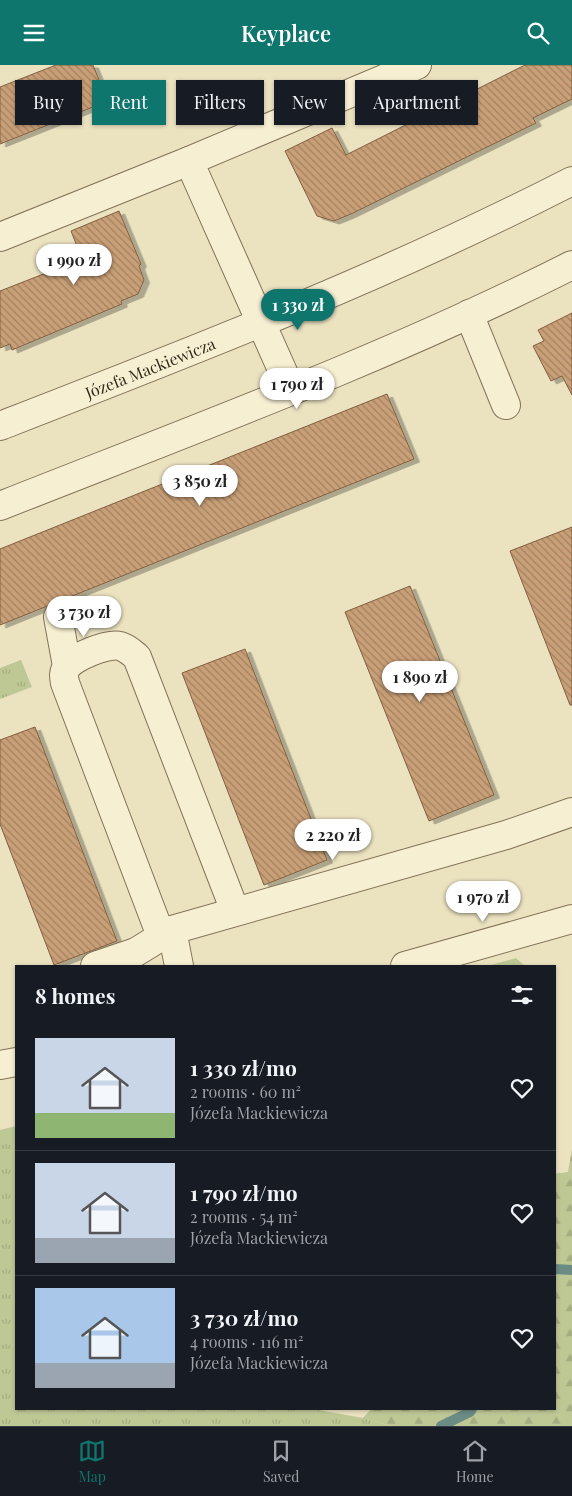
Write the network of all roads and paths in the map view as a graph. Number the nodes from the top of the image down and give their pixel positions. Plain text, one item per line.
1 (417, 65) edge
2 (189, 161) junction
3 (572, 181) edge
4 (0, 237) edge
5 (572, 265) edge
6 (469, 314) junction
7 (263, 323) junction
8 (291, 390) junction
9 (506, 405) dead end
10 (0, 426) edge
11 (0, 506) edge
12 (58, 617) dead end
13 (67, 666) junction
14 (572, 812) edge
15 (235, 911) junction
16 (572, 919) edge
17 (166, 933) junction
18 (98, 965) edge
19 (179, 965) edge
20 (409, 965) edge
21 (15, 1062) edge
22 (0, 1065) edge

1 - 2 street
2 - 4 street
2 - 7 street
3 - 7 street, Józefa Mackiewicza
5 - 6 street
6 - 8 street
6 - 9 street
7 - 8 street
7 - 10 street, Józefa Mackiewicza
8 - 11 street
12 - 13 street
13 - 15 street
13 - 17 street
14 - 15 street
15 - 17 street
16 - 20 street
17 - 18 street
17 - 19 street
21 - 22 street

